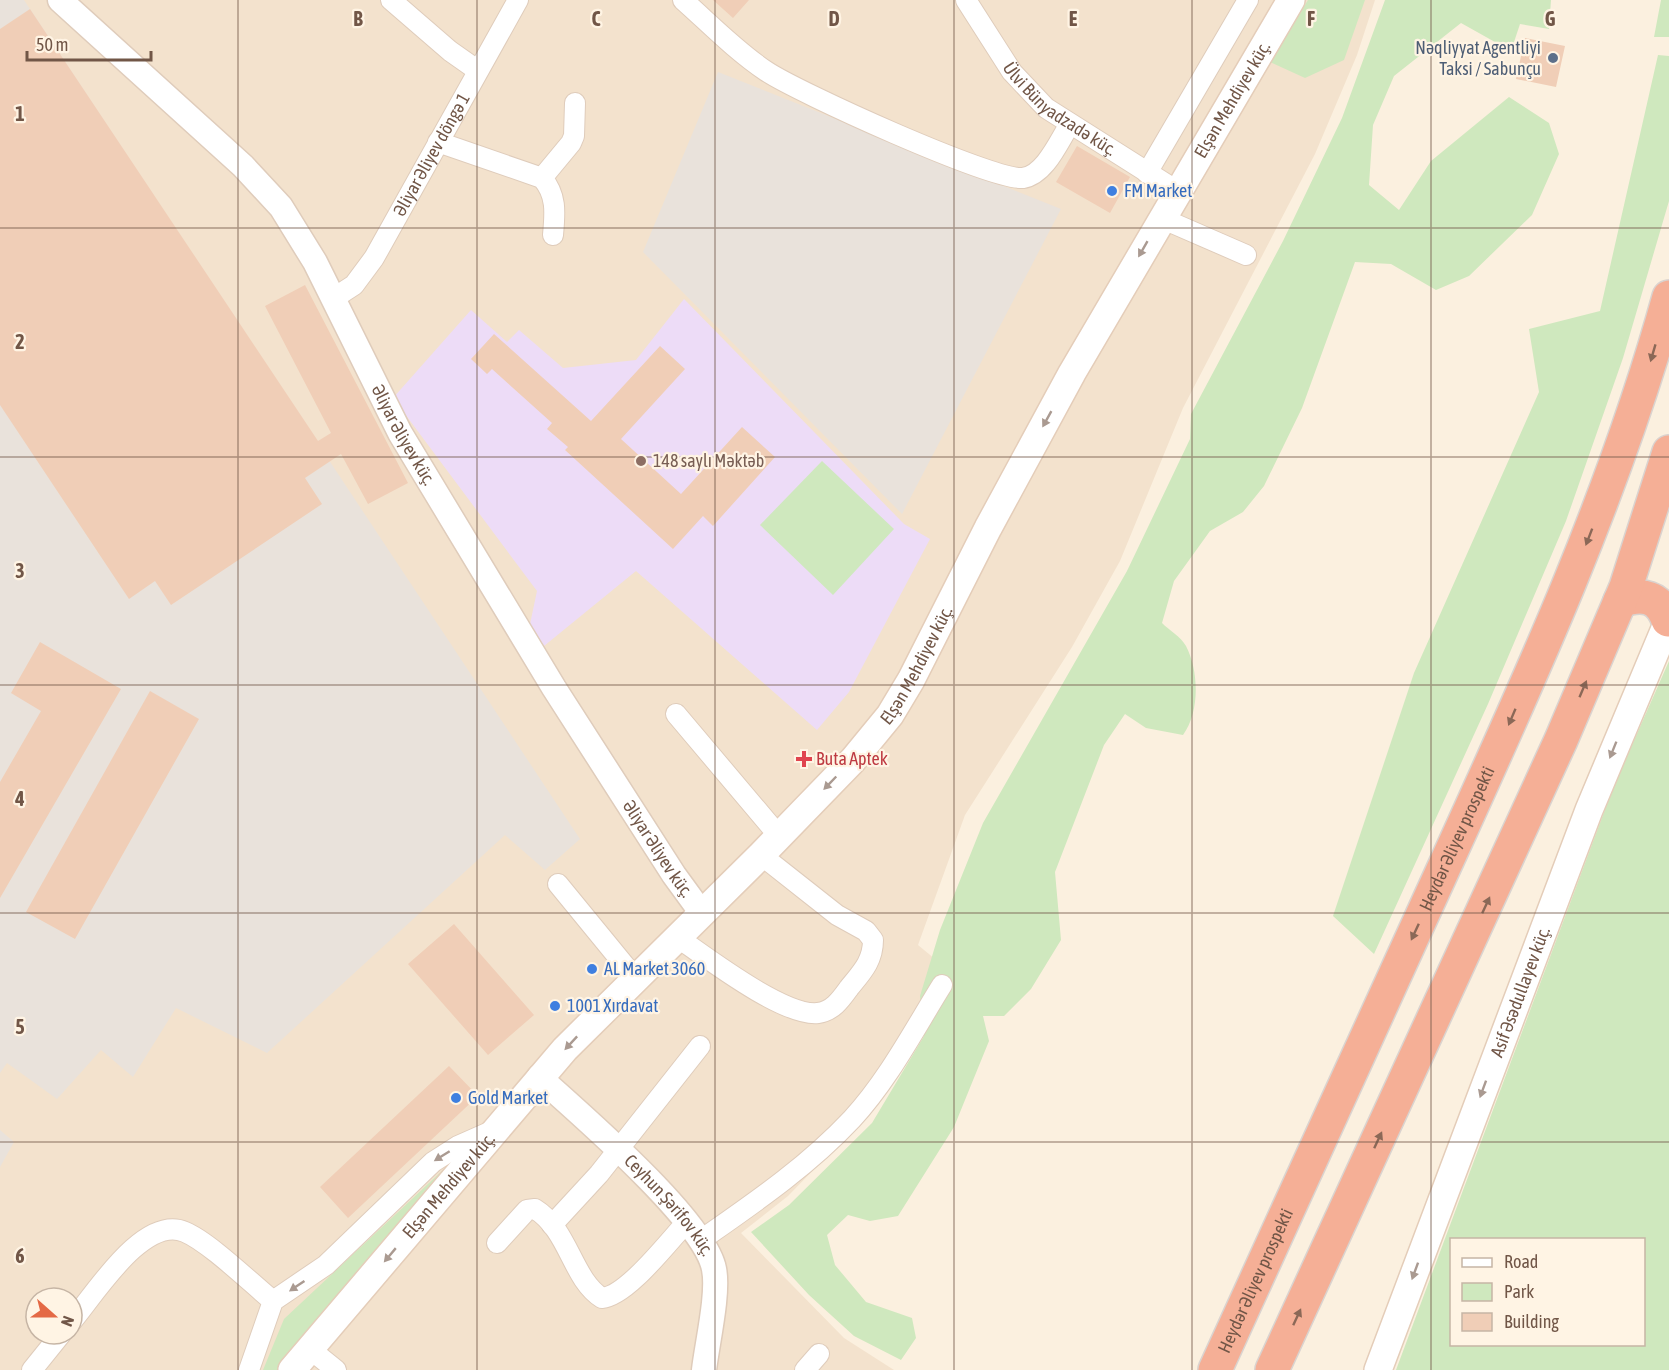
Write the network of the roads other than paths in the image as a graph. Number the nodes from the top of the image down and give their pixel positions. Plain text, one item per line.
1 (60, 0) edge
2 (391, 0) edge
3 (518, 0) edge
4 (683, 0) edge
5 (966, 0) edge
6 (1248, 0) edge
7 (1290, 0) edge
8 (477, 70) junction
9 (575, 103) dead end
10 (1070, 124) junction
11 (438, 142) junction
12 (1147, 173) junction
13 (542, 178) junction
14 (1177, 191) junction
15 (1161, 218) junction
16 (553, 235) dead end
17 (1246, 255) dead end
18 (1669, 297) edge
19 (334, 298) junction
20 (1669, 452) edge
21 (1669, 489) edge
22 (1623, 594) junction
23 (1669, 619) edge
24 (676, 714) dead end
25 (770, 845) junction
26 (558, 884) dead end
27 (701, 912) junction
28 (677, 938) junction
29 (635, 978) junction
30 (942, 985) dead end
31 (700, 1046) dead end
32 (539, 1077) junction
33 (494, 1130) junction
34 (618, 1149) junction
35 (552, 1225) junction
36 (693, 1231) junction
37 (496, 1243) dead end
38 (273, 1301) junction
39 (84, 1307) edge
40 (52, 1346) edge
41 (310, 1349) junction
42 (819, 1354) dead end
43 (32, 1370) edge
44 (249, 1370) edge
45 (292, 1370) edge
46 (336, 1370) edge
47 (704, 1370) edge
48 (805, 1370) edge
49 (1215, 1370) edge
50 (1272, 1370) edge
51 (1378, 1370) edge

1 - 19 street, Əliyar Əliyev küç.
2 - 8 street
3 - 8 street, Əliyar Əliyev döngə 1
4 - 10 street
5 - 10 street, Ülvi Bünyadzadə küç.
6 - 12 street
7 - 14 main road, Elşən Mehdiyev küç.
8 - 11 street, Əliyar Əliyev döngə 1
9 - 13 street
10 - 12 street, Ülvi Bünyadzadə küç.
11 - 13 street
11 - 19 street, Əliyar Əliyev döngə 1
12 - 14 street, Ülvi Bünyadzadə küç.
13 - 16 street
14 - 15 main road, Elşən Mehdiyev küç.
15 - 17 street
15 -> 25 main road, Elşən Mehdiyev küç.
18 -> 49 highway, Heydər Əliyev prospekti
19 - 27 street, Əliyar Əliyev küç.
20 - 22 highway
21 - 22 highway
22 - 23 highway
50 -> 22 highway
23 -> 51 main road, Asif Əsədullayev küç.
24 - 25 street
25 - 27 main road, Elşən Mehdiyev küç.
25 - 28 street
26 - 29 street
27 - 28 main road, Elşən Mehdiyev küç.
28 - 29 main road, Elşən Mehdiyev küç.
29 -> 32 main road, Elşən Mehdiyev küç.
30 - 36 street
31 - 34 street
32 - 33 main road, Elşən Mehdiyev küç.
32 - 34 street, Ceyhun Şərifov küç.
33 -> 38 street
33 -> 41 main road, Elşən Mehdiyev küç.
34 - 35 street
34 - 36 street, Ceyhun Şərifov küç.
35 - 36 street
35 - 37 street
36 - 47 street, Ceyhun Şərifov küç.
38 - 39 street
38 - 44 street
40 - 43 street
41 - 45 main road, Elşən Mehdiyev küç.
41 - 46 street
42 - 48 street

